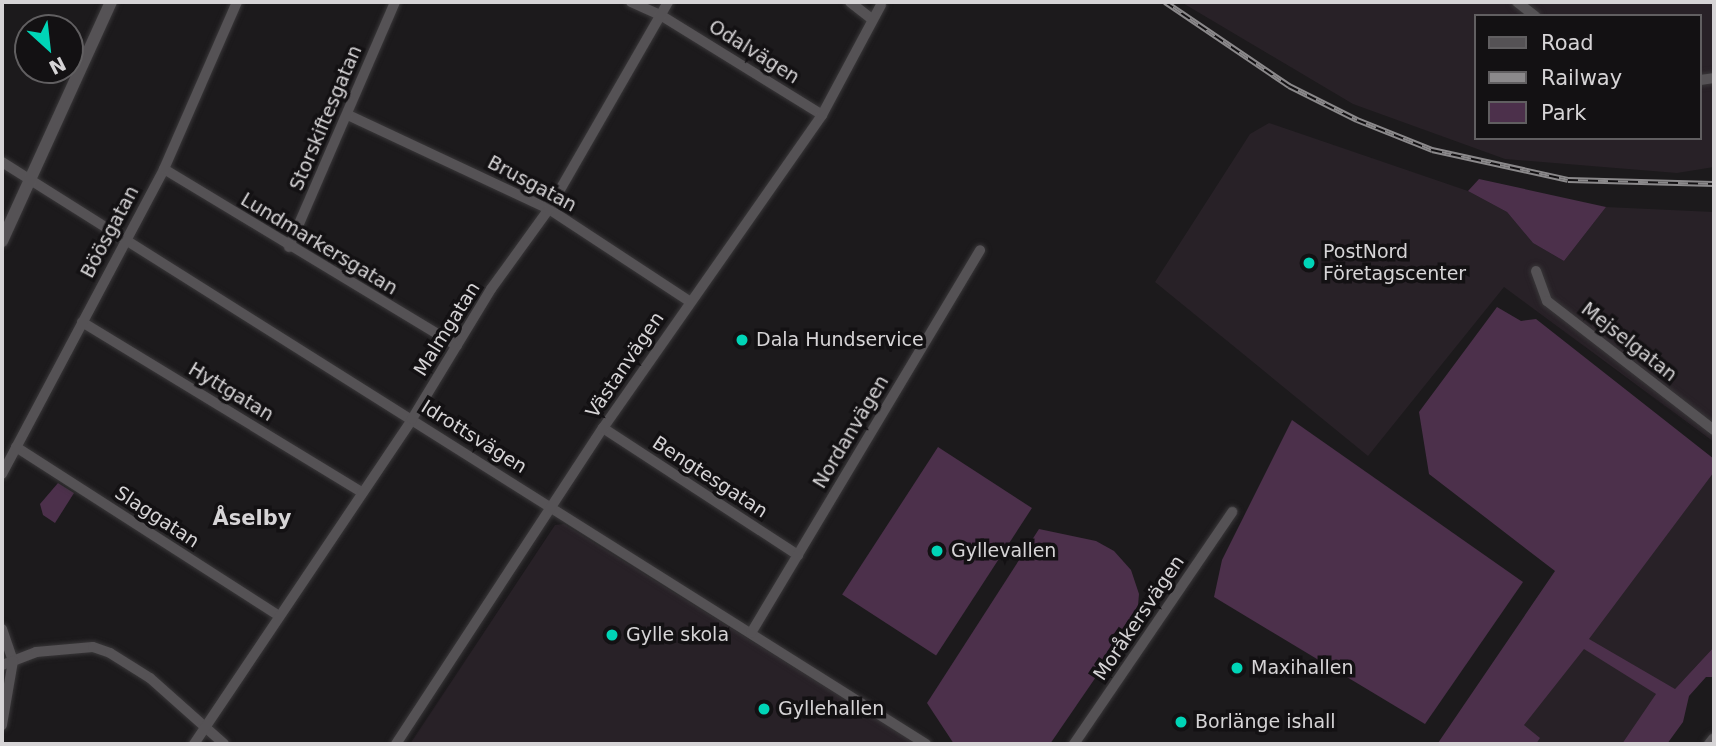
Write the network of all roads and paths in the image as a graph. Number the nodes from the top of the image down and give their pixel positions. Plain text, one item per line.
1 (111, 2) edge
2 (237, 2) edge
3 (395, 2) edge
4 (631, 2) edge
5 (668, 2) edge
6 (850, 2) edge
7 (1517, 2) edge
8 (881, 5) dead end
9 (1532, 14) edge
10 (662, 16) junction
11 (872, 19) junction
12 (348, 115) junction
13 (822, 115) junction
14 (2, 162) edge
15 (164, 169) junction
16 (30, 179) junction
17 (549, 209) junction
18 (124, 241) junction
19 (2, 242) edge
20 (289, 247) junction
21 (981, 250) dead end
22 (1536, 271) dead end
23 (690, 301) junction
24 (82, 322) junction
25 (457, 346) junction
26 (411, 419) junction
27 (603, 428) junction
28 (1714, 430) edge
29 (16, 447) junction
30 (2, 474) edge
31 (362, 492) junction
32 (551, 506) junction
33 (1232, 512) dead end
34 (798, 555) junction
35 (279, 616) junction
36 (2, 629) edge
37 (751, 633) junction
38 (13, 661) junction
39 (2, 665) edge
40 (2, 725) edge
41 (206, 726) junction
42 (1714, 739) edge
43 (194, 744) edge
44 (224, 744) edge
45 (396, 744) edge
46 (926, 744) edge
47 (1074, 744) edge
48 (1710, 744) edge

1 - 16 street
2 - 15 street, Böösgatan
3 - 12 street, Storskiftesgatan
4 - 10 street, Odalvägen
5 - 10 street, Malmgatan
6 - 11 street
7 - 9 street
8 - 11 street, Västanvägen
10 - 13 street, Odalvägen
10 - 17 street, Malmgatan
11 - 13 street, Västanvägen
12 - 17 street, Brusgatan
12 - 20 street, Storskiftesgatan
13 - 23 street, Västanvägen
14 - 16 street, Idrottsvägen
15 - 18 street, Böösgatan
15 - 20 street, Lundmarkersgatan
16 - 18 street, Idrottsvägen
16 - 19 street
17 - 23 street, Brusgatan
17 - 25 street, Malmgatan
18 - 24 street, Böösgatan
18 - 26 street, Idrottsvägen
20 - 25 street, Lundmarkersgatan
21 - 34 street, Nordanvägen
22 - 28 street, Mejselgatan
23 - 27 street, Västanvägen
24 - 29 street, Böösgatan
24 - 31 street, Hyttgatan
25 - 26 street, Malmgatan
26 - 31 street, Malmgatan
26 - 32 street, Idrottsvägen
27 - 32 street, Västanvägen
27 - 34 street, Bengtesgatan
29 - 30 street, Böösgatan
29 - 35 street, Slaggatan
31 - 35 street, Malmgatan
32 - 37 street, Idrottsvägen
32 - 45 street, Västanvägen
33 - 47 street, Moråkersvägen
34 - 37 street, Nordanvägen
35 - 41 street, Malmgatan
36 - 38 street
37 - 46 street, Idrottsvägen
38 - 39 street
38 - 40 street
38 - 41 street
41 - 43 street, Malmgatan
41 - 44 street
42 - 48 street

